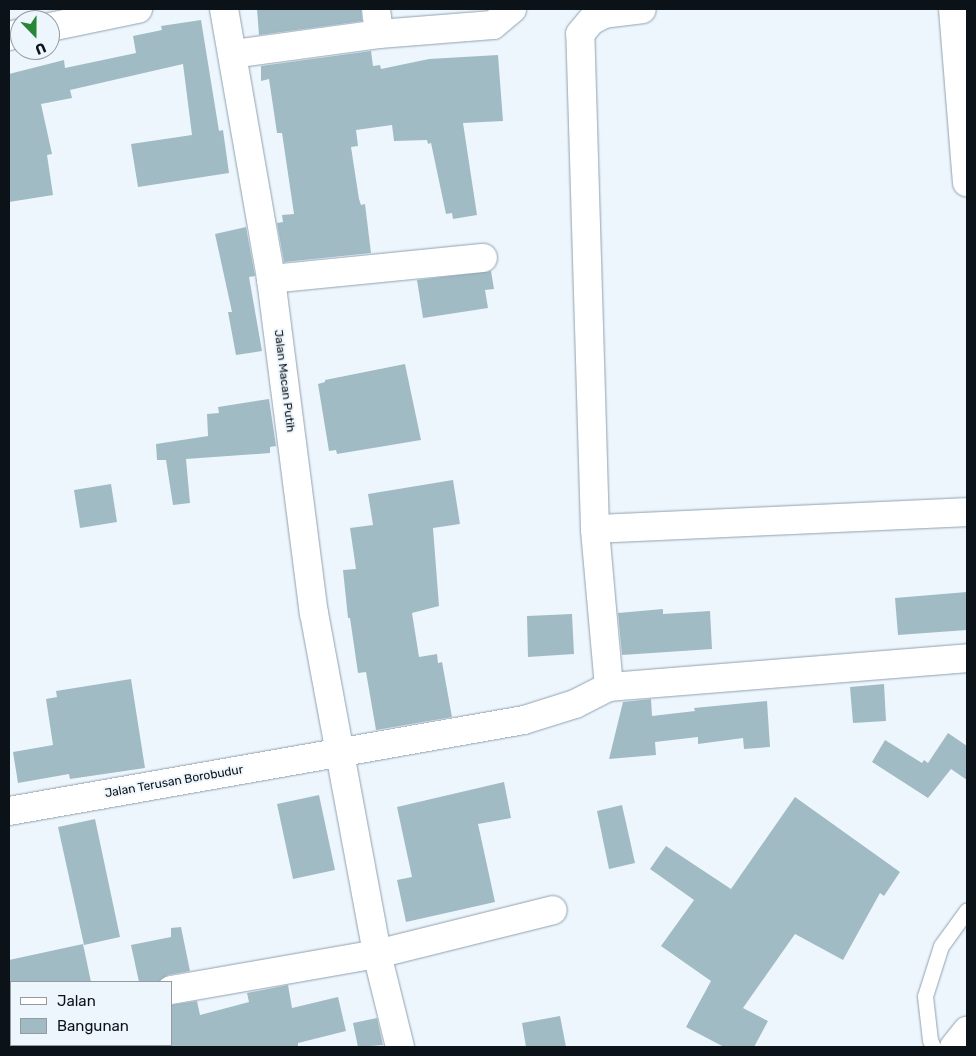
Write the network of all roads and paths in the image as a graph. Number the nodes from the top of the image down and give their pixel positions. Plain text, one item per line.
1 (138, 9) edge
2 (224, 9) edge
3 (642, 9) edge
4 (953, 9) edge
5 (502, 17) edge
6 (378, 21) edge
7 (60, 25) edge
8 (233, 54) junction
9 (963, 71) edge
10 (967, 182) edge
11 (483, 258) dead end
12 (271, 279) junction
13 (967, 512) edge
14 (595, 529) junction
15 (967, 658) edge
16 (609, 687) junction
17 (340, 753) junction
18 (9, 811) edge
19 (552, 910) dead end
20 (967, 910) edge
21 (377, 954) junction
22 (172, 990) edge
23 (967, 1031) edge
24 (400, 1047) edge
25 (933, 1047) edge
26 (954, 1047) edge

1 - 7 street
2 - 8 street, Jalan Macan Putih
3 - 14 street
4 - 9 street
5 - 6 street
6 - 8 street
8 - 12 street, Jalan Macan Putih
9 - 10 street
11 - 12 street
12 - 17 street, Jalan Macan Putih
13 - 14 street
14 - 16 street
15 - 16 street
16 - 17 street, Jalan Terusan Borobudur
17 - 18 street, Jalan Terusan Borobudur
17 - 21 street, Jalan Macan Putih
19 - 21 street
20 - 25 lane
21 - 22 street
21 - 24 street, Jalan Macan Putih
23 - 26 street

